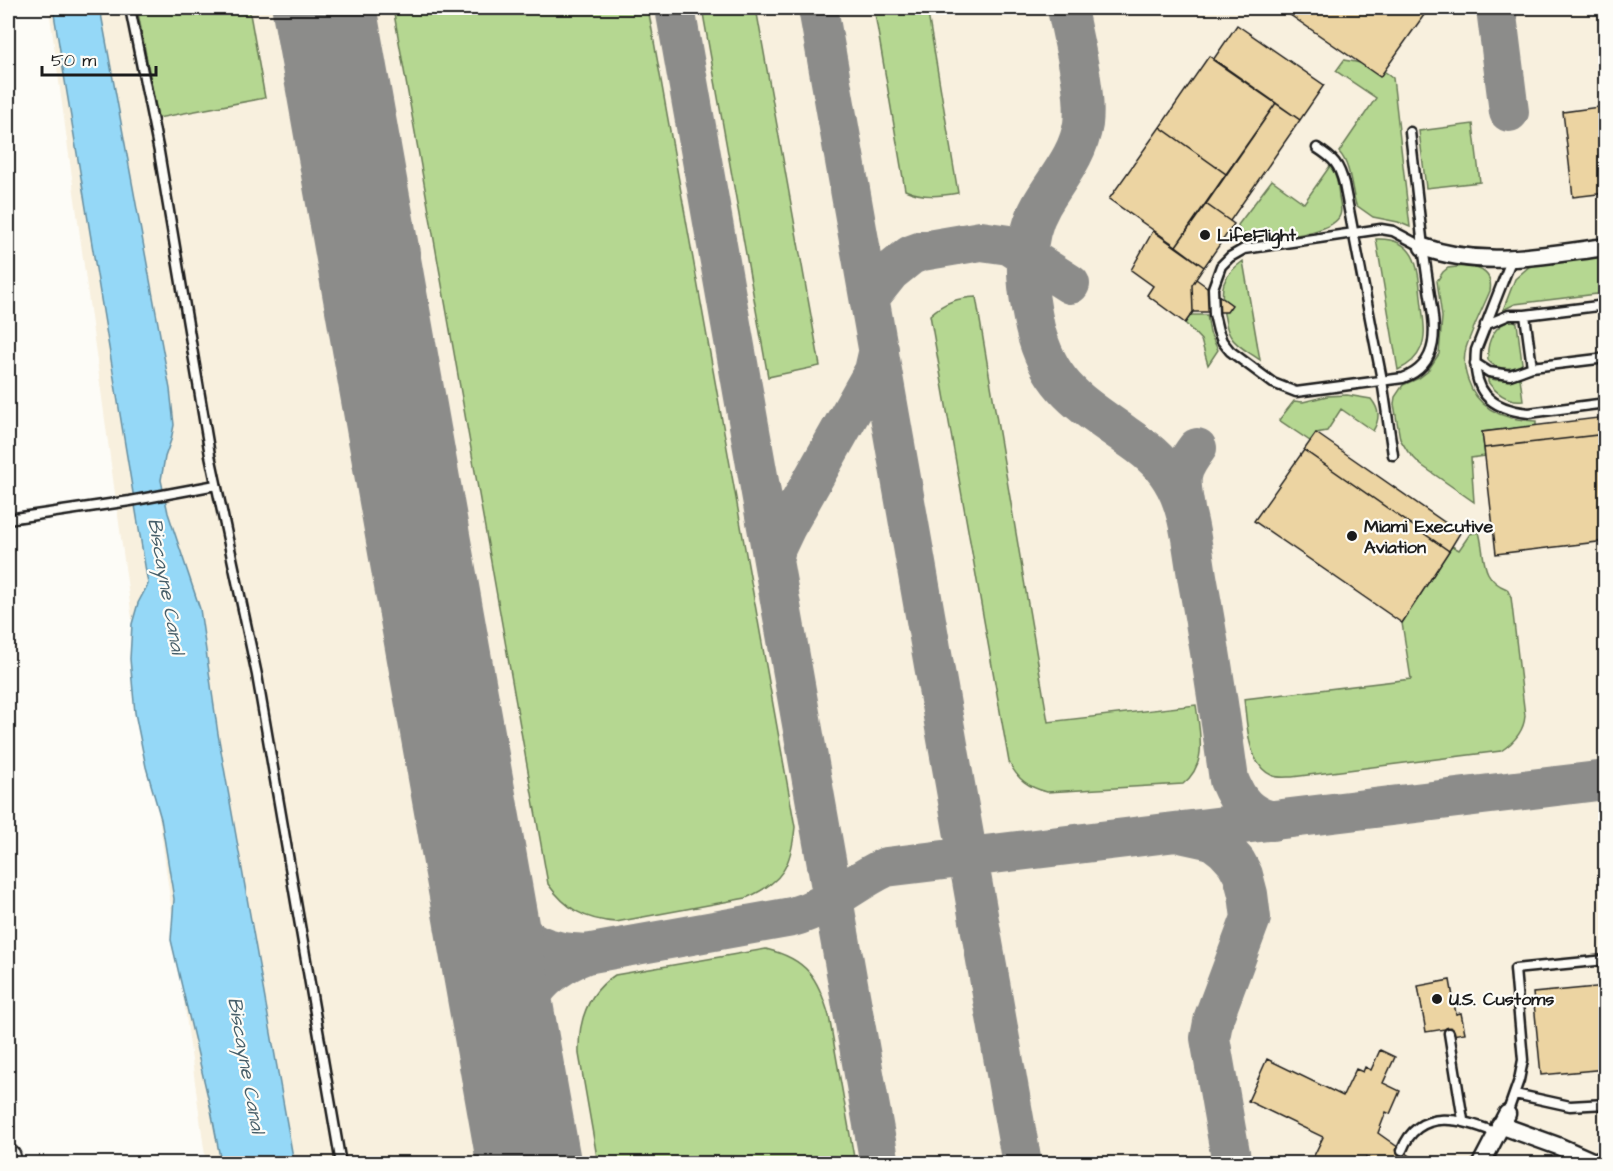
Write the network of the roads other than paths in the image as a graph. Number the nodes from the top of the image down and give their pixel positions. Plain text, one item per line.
1 (130, 8) edge
2 (1410, 132) dead end
3 (1317, 148) dead end
4 (1354, 232) junction
5 (1424, 247) junction
6 (1605, 247) edge
7 (1512, 258) junction
8 (1605, 305) edge
9 (1525, 315) junction
10 (1485, 325) junction
11 (1605, 358) edge
12 (1475, 363) junction
13 (1532, 367) junction
14 (1382, 380) junction
15 (1605, 404) edge
16 (1393, 454) dead end
17 (216, 485) junction
18 (8, 519) edge
19 (1605, 960) edge
20 (1449, 1033) dead end
21 (1515, 1094) junction
22 (1605, 1104) edge
23 (1462, 1120) junction
24 (1501, 1124) junction
25 (1402, 1150) dead end
26 (8, 1157) edge
27 (9, 1164) edge
28 (341, 1164) edge
29 (1481, 1164) edge
30 (1599, 1164) edge

1 - 17 lane
2 - 5 lane
3 - 4 lane
4 - 5 lane
4 - 14 lane
4 - 14 lane
5 - 7 street
5 - 14 lane
6 - 7 street
7 - 10 lane
8 - 9 lane
9 - 10 lane
9 - 13 lane
10 - 12 lane
11 - 13 lane
12 - 13 lane
12 - 15 lane
14 - 16 lane
17 - 18 lane
17 - 28 lane
19 - 21 lane
20 - 23 lane
21 - 22 lane
21 - 24 lane
23 - 24 lane
23 - 25 lane
24 - 29 street
24 - 30 street
26 - 27 street

